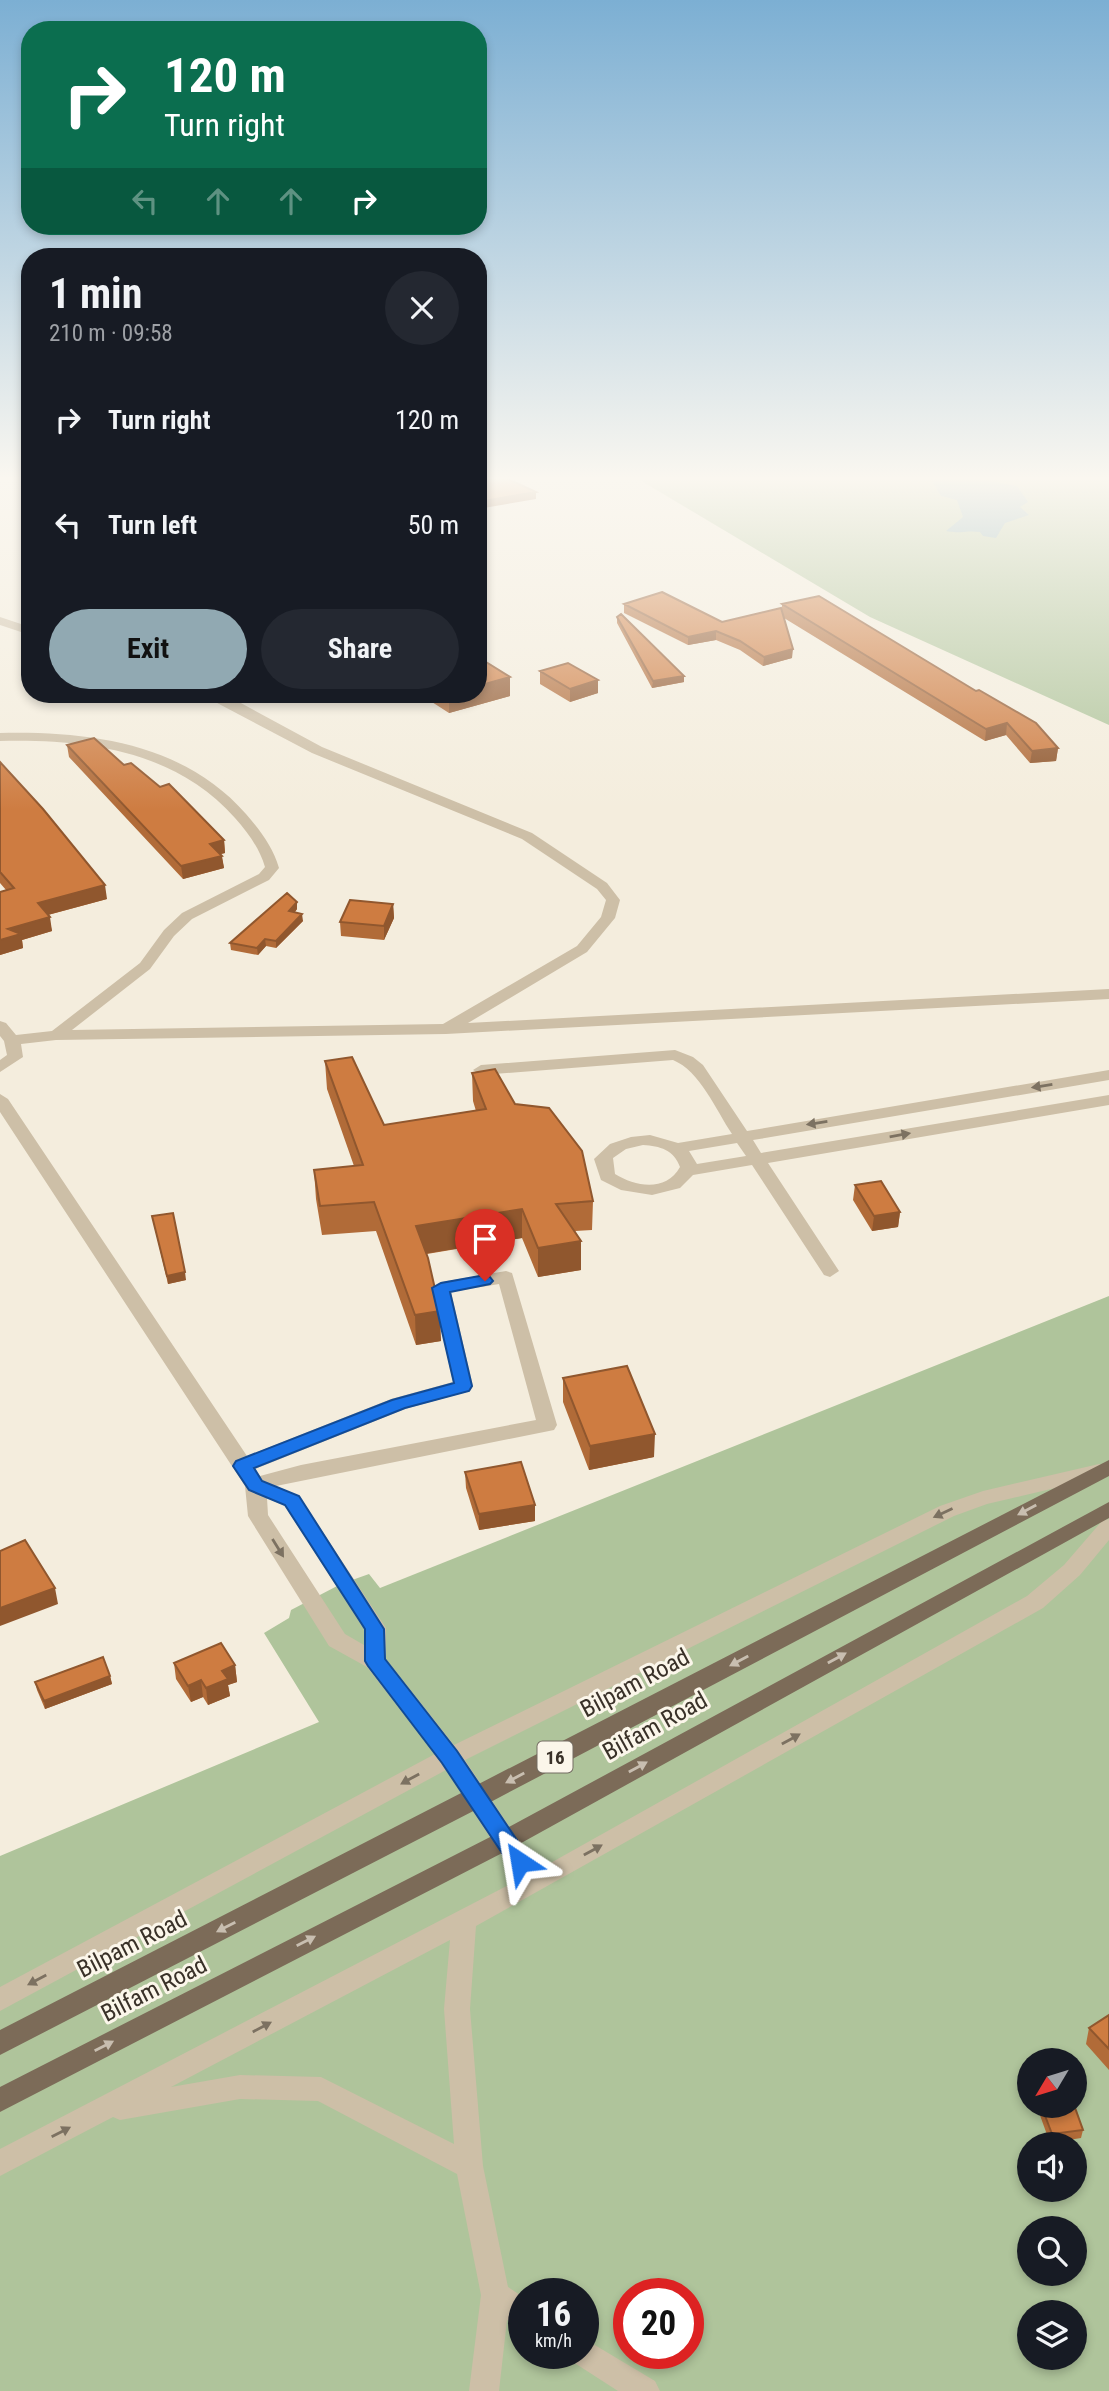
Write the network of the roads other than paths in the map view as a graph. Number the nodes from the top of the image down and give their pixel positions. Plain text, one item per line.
1 (0, 621) edge
2 (21, 628) edge
3 (230, 703) edge
4 (0, 737) edge
5 (1109, 994) edge
6 (0, 1026) edge
7 (446, 1029) junction
8 (56, 1035) junction
9 (12, 1040) junction
10 (0, 1067) edge
11 (481, 1070) edge
12 (1109, 1075) edge
13 (0, 1099) edge
14 (1109, 1100) edge
15 (742, 1136) junction
16 (676, 1148) junction
17 (759, 1159) junction
18 (687, 1171) junction
19 (830, 1270) dead end
20 (242, 1466) junction
21 (1106, 1468) edge
22 (256, 1485) junction
23 (1109, 1509) edge
24 (1109, 1526) edge
25 (375, 1661) junction
26 (450, 1757) junction
27 (477, 1798) junction
28 (506, 1840) junction
29 (534, 1884) junction
30 (464, 1921) junction
31 (0, 2000) edge
32 (0, 2043) edge
33 (0, 2100) edge
34 (103, 2110) junction
35 (0, 2163) edge
36 (469, 2166) junction
37 (495, 2295) junction
38 (508, 2304) edge
39 (599, 2362) edge
40 (484, 2391) edge
41 (645, 2391) edge

1 - 2 street
3 - 7 street
4 - 8 street
5 - 7 street
6 - 9 street
7 - 8 street
8 - 9 street
9 - 10 street
11 - 15 street
12 -> 15 street
13 - 20 street
17 -> 14 street
15 - 16 street
15 - 17 street
16 - 18 street
16 - 18 street
17 - 18 street
17 - 19 street
20 - 22 street
20 - 22 street
21 -> 26 street
21 -> 27 main road, Bilpam Road / 16
22 -> 25 street
22 - 25 street
28 -> 23 main road, Bilfam Road / 16
29 -> 24 street
25 - 26 street
26 - 27 street
26 -> 31 street
27 - 28 street
27 -> 32 main road, Bilpam Road / 16
28 - 29 street
33 -> 28 main road, Bilfam Road / 16
29 - 30 street
34 -> 30 street
30 - 36 street
35 -> 34 street
34 - 36 street
36 - 37 street
37 - 38 street
37 - 40 street
39 - 41 street

